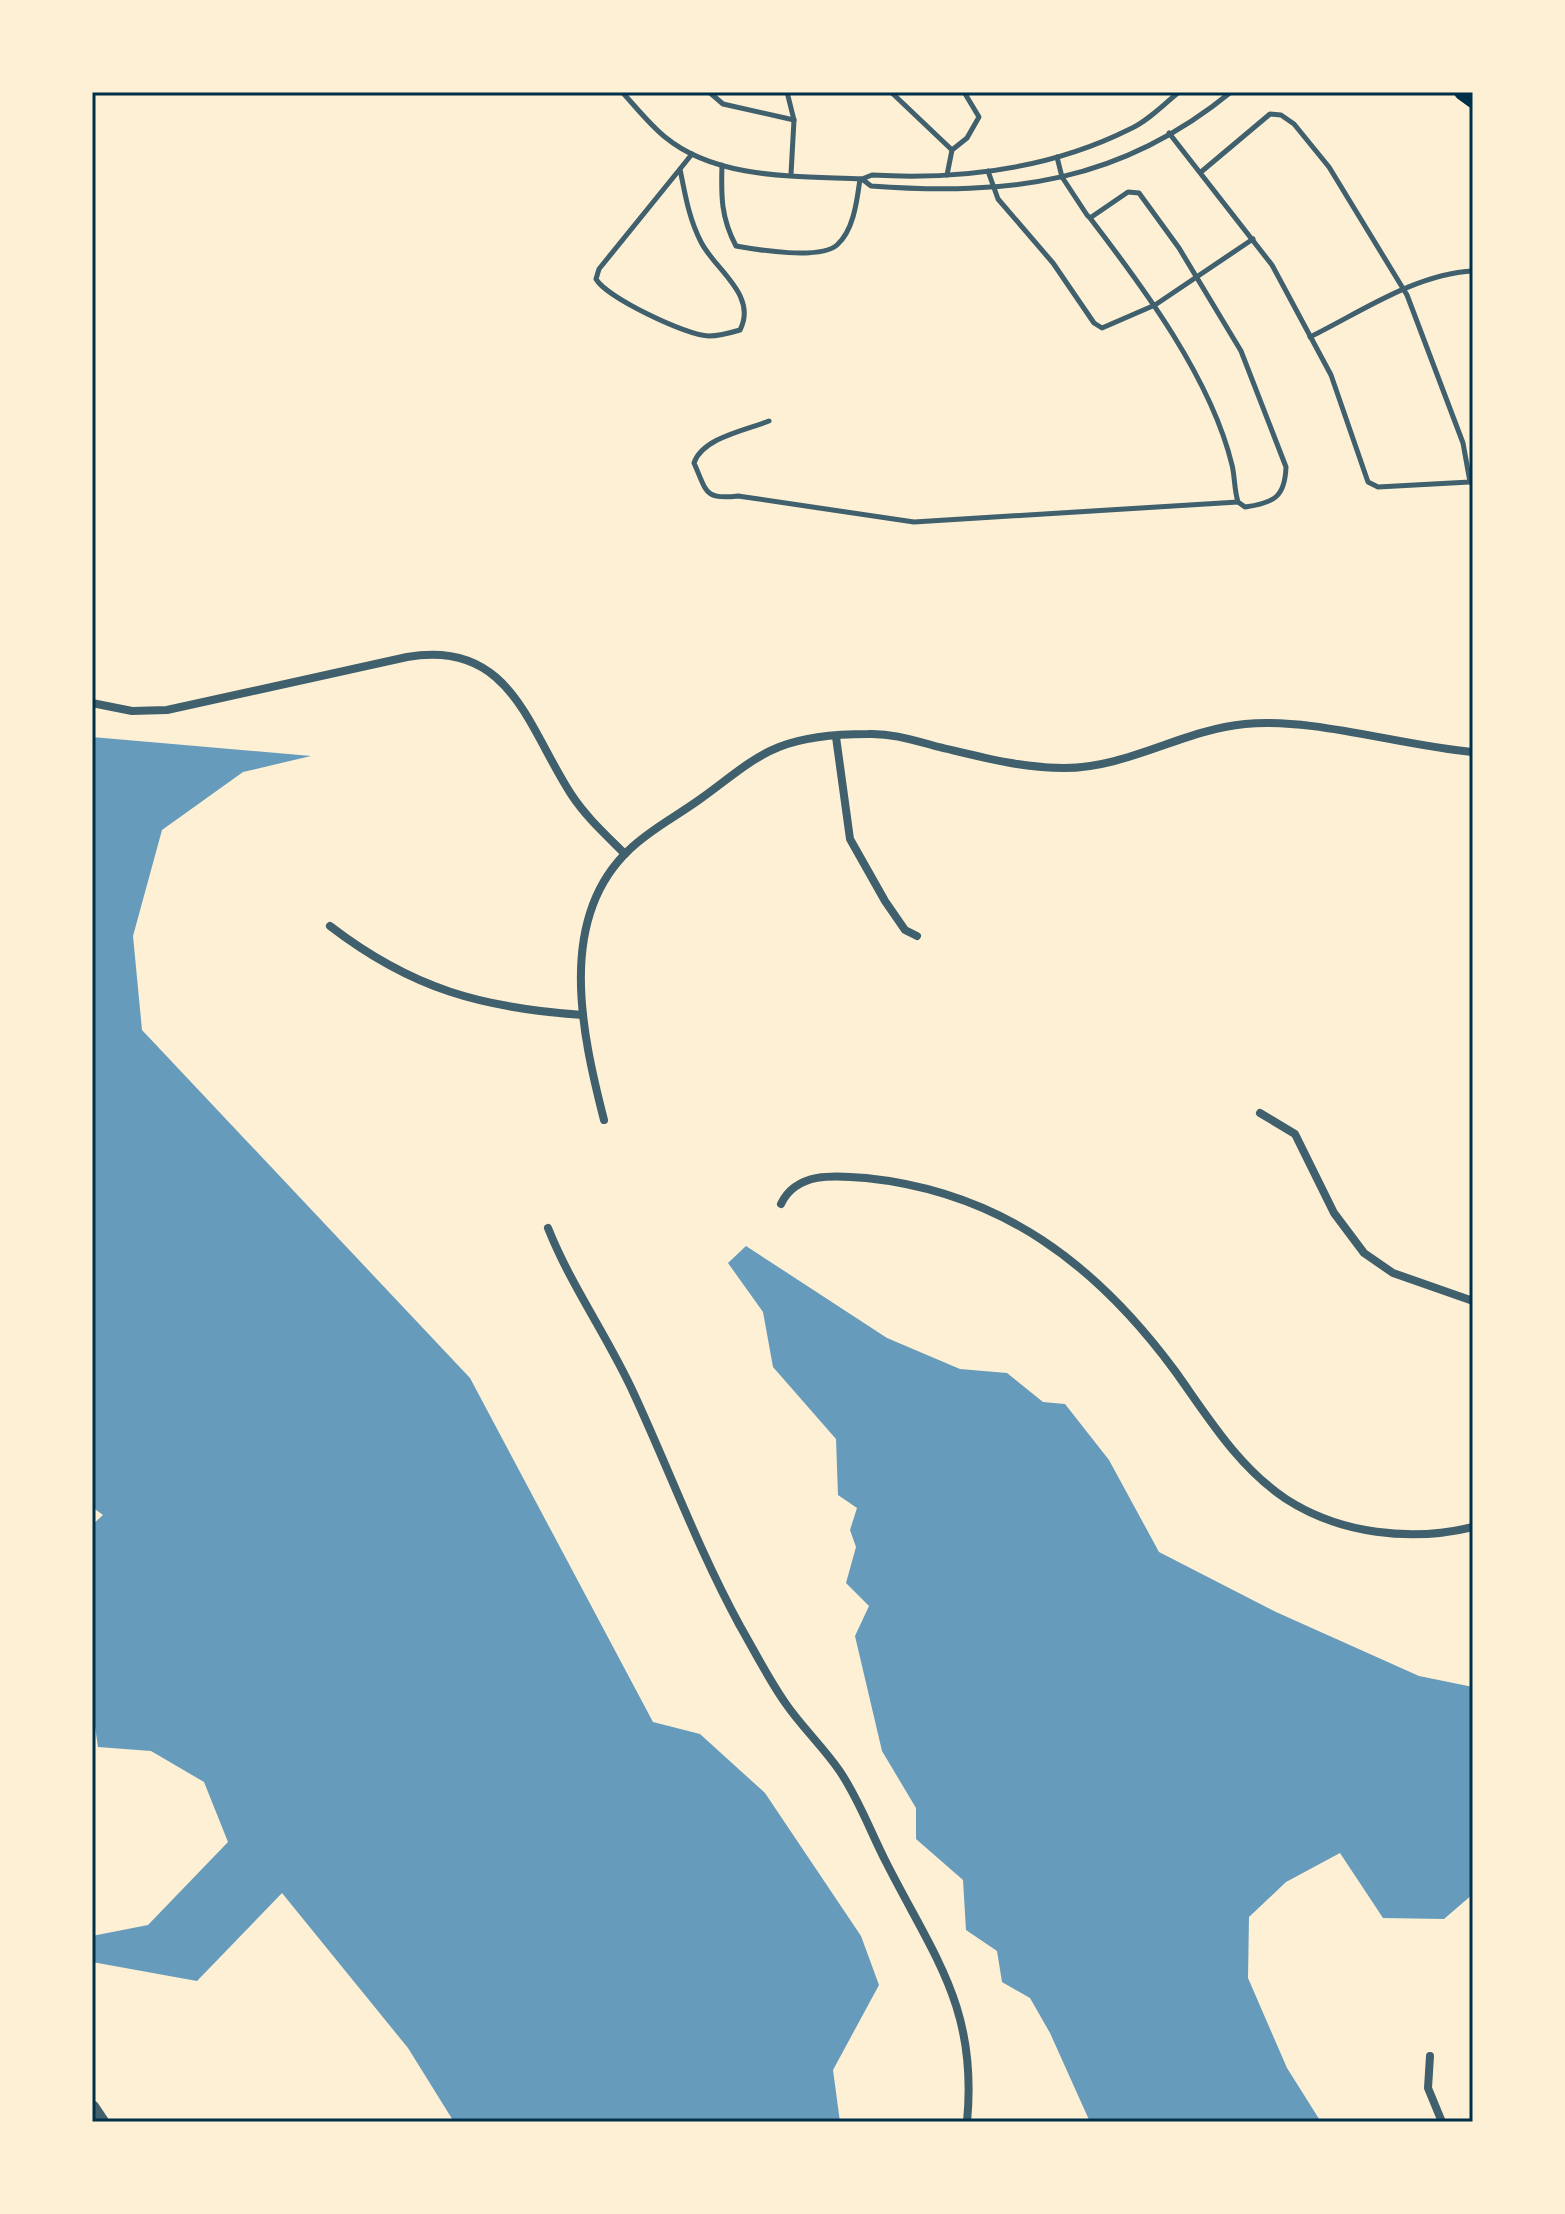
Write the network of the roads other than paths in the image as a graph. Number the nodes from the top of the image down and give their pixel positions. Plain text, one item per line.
1 (622, 92) edge
2 (709, 92) edge
3 (787, 92) edge
4 (891, 92) edge
5 (964, 92) edge
6 (1179, 92) edge
7 (1231, 92) edge
8 (1462, 92) edge
9 (1473, 100) edge
10 (794, 120) junction
11 (1169, 133) junction
12 (952, 150) junction
13 (692, 154) junction
14 (1057, 157) junction
15 (722, 165) junction
16 (680, 169) junction
17 (988, 171) junction
18 (1201, 172) junction
19 (791, 174) junction
20 (947, 176) junction
21 (1062, 177) junction
22 (861, 179) junction
23 (993, 189) junction
24 (1090, 218) junction
25 (1253, 239) junction
26 (1473, 271) edge
27 (1196, 276) junction
28 (1404, 290) junction
29 (1155, 305) junction
30 (1310, 337) junction
31 (769, 421) dead end
32 (1238, 502) junction
33 (92, 703) edge
34 (836, 737) junction
35 (1473, 752) edge
36 (625, 854) junction
37 (330, 926) dead end
38 (917, 936) dead end
39 (583, 1015) junction
40 (1260, 1113) dead end
41 (604, 1120) dead end
42 (781, 1204) dead end
43 (548, 1228) dead end
44 (1473, 1301) edge
45 (1473, 1527) edge
46 (1430, 2056) dead end
47 (92, 2107) edge
48 (102, 2122) edge
49 (967, 2122) edge
50 (1442, 2122) edge

1 - 13 lane
2 - 10 lane
3 - 10 lane
4 - 12 lane
5 - 12 lane
6 - 14 lane
7 - 11 lane
8 - 9 main road
10 - 19 lane
11 - 18 lane
11 - 21 lane
12 - 20 lane
13 - 15 lane
13 - 16 lane
14 - 17 lane
14 - 21 lane
15 - 19 lane
15 - 22 lane
16 - 16 lane
17 - 20 lane
17 - 23 lane
18 - 25 lane
18 - 28 lane
19 - 22 lane
20 - 22 lane
21 - 23 lane
21 - 24 lane
22 - 23 lane
23 - 29 lane
24 - 27 lane
24 - 29 lane
25 - 27 lane
25 - 30 lane
26 - 28 lane
27 - 29 lane
27 - 32 lane
28 - 30 lane
28 - 30 lane
29 - 32 lane
31 - 32 lane
33 - 36 street
34 - 35 street
34 - 36 street
34 - 38 street
36 - 39 street
37 - 39 street
39 - 41 street
40 - 44 street
42 - 45 street
43 - 49 street
46 - 50 street
47 - 48 street

